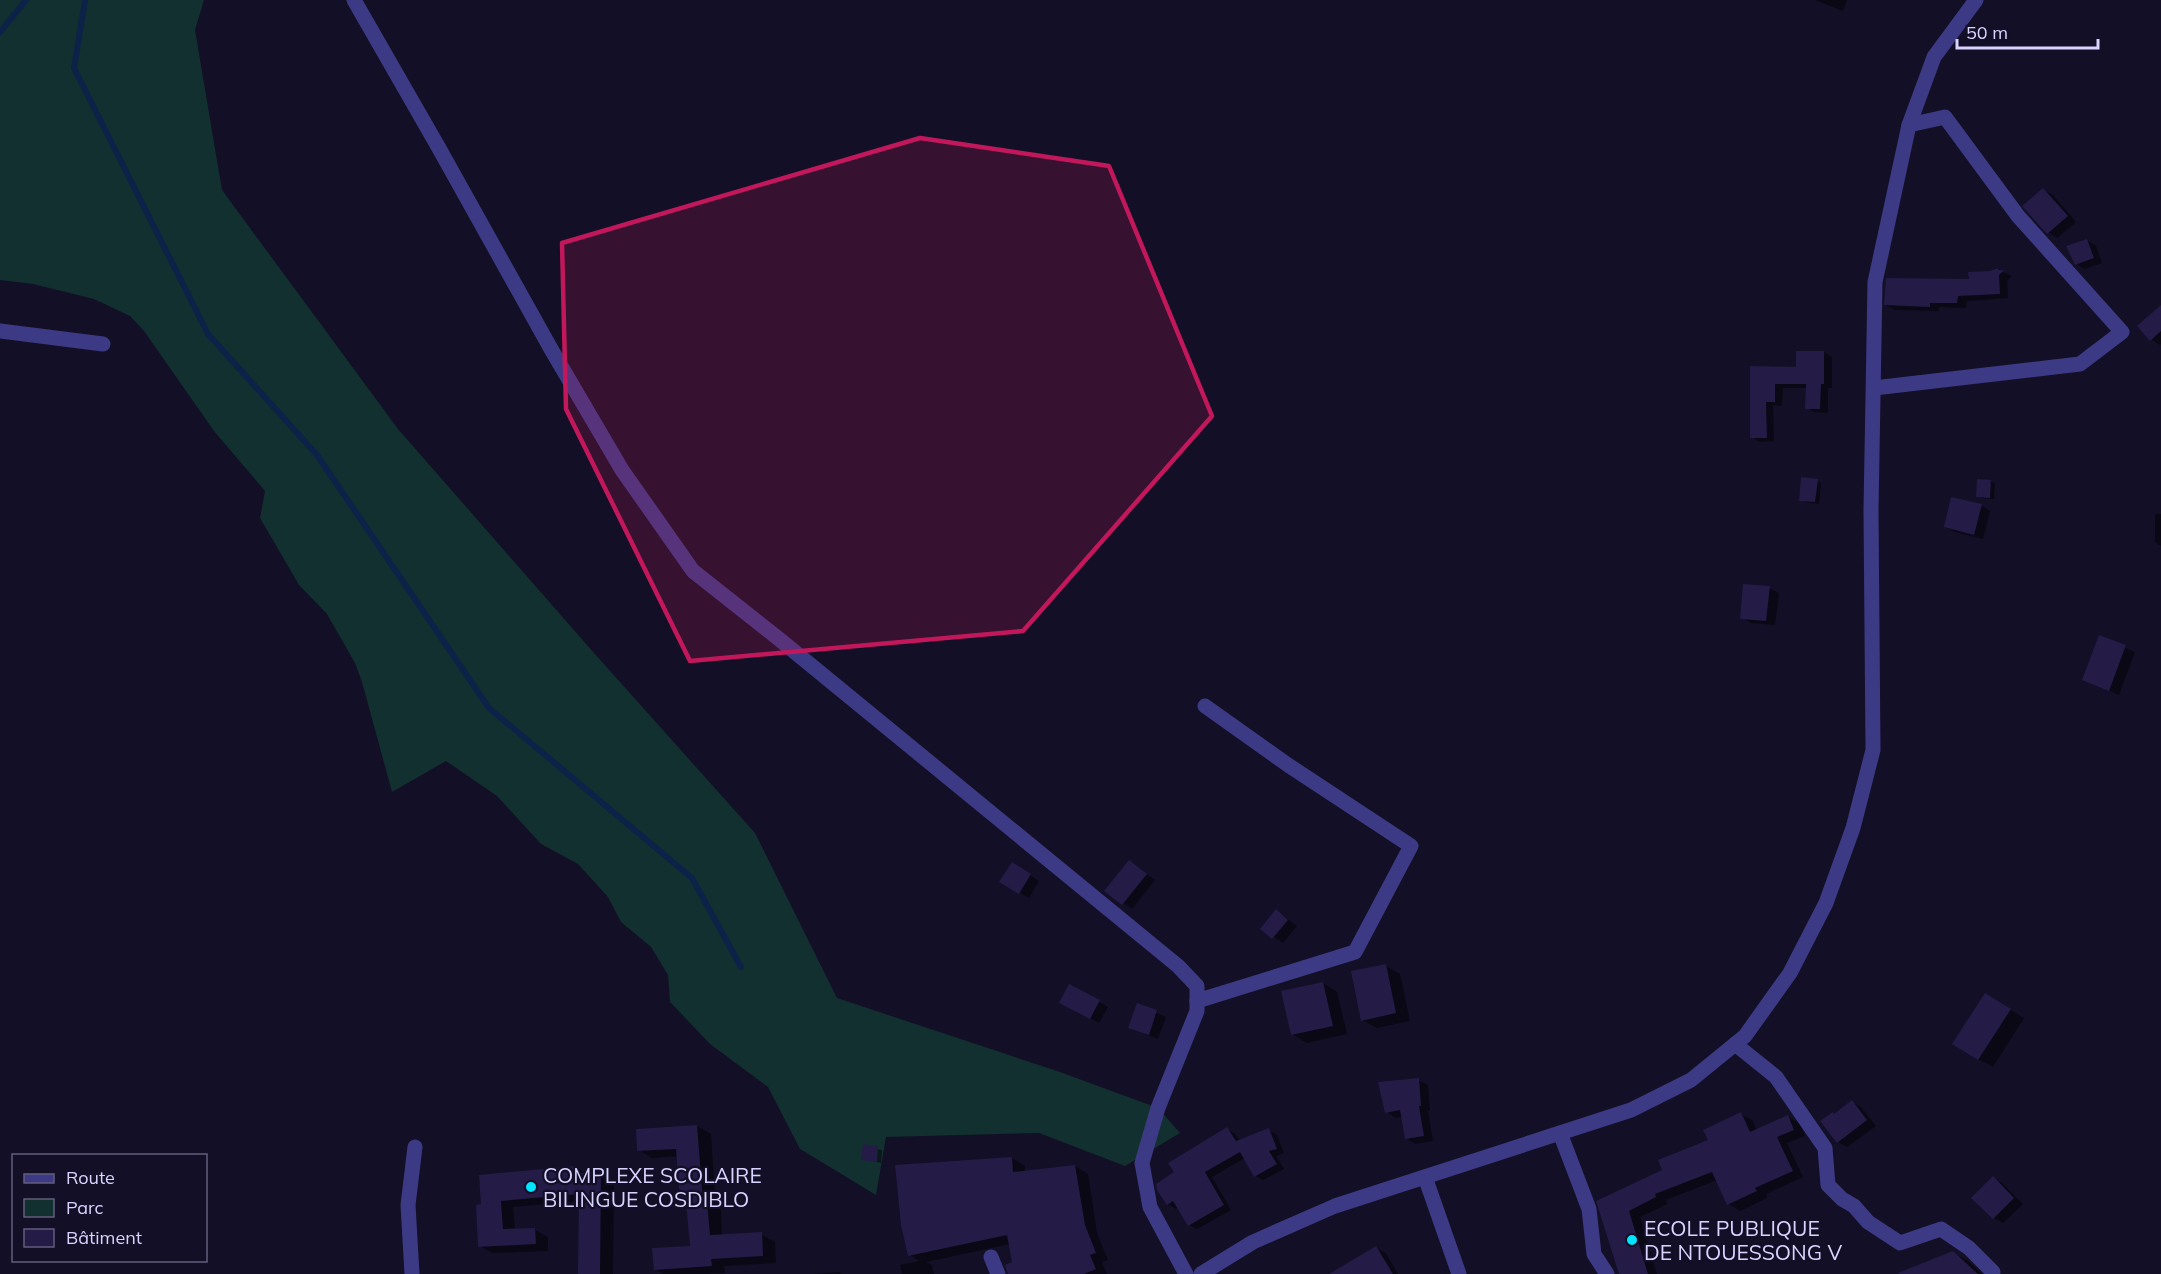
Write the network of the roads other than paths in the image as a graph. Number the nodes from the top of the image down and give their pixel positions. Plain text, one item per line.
1 (354, 0) edge
2 (1976, 0) edge
3 (1909, 125) junction
4 (0, 332) edge
5 (103, 344) dead end
6 (1874, 388) junction
7 (1205, 706) dead end
8 (1197, 1001) junction
9 (1735, 1044) junction
10 (1560, 1133) junction
11 (415, 1147) dead end
12 (1425, 1177) junction
13 (991, 1257) dead end
14 (1993, 1272) dead end
15 (412, 1274) edge
16 (998, 1274) edge
17 (1186, 1274) edge
18 (1201, 1274) edge
19 (1459, 1274) edge
20 (1607, 1274) edge

1 - 8 street
2 - 3 street
3 - 6 street
3 - 6 street
4 - 5 street
6 - 9 street
7 - 8 street
8 - 17 street
9 - 10 street
9 - 14 street
10 - 12 street
10 - 20 street
11 - 15 street
12 - 18 street
12 - 19 street
13 - 16 street

